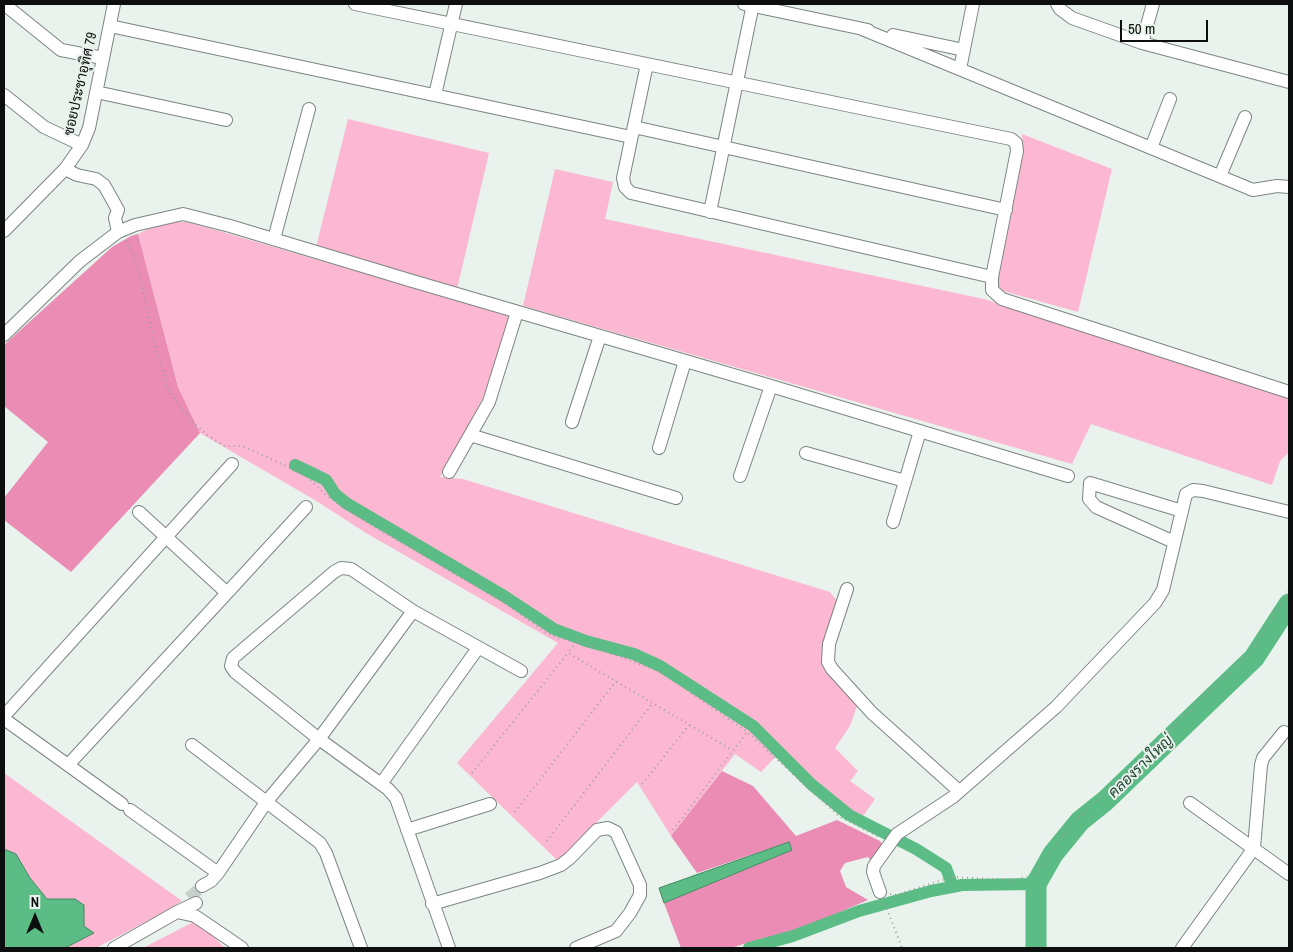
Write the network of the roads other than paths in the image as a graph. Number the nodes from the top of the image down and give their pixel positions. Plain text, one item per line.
1 (4, 4) edge
2 (114, 4) edge
3 (355, 4) edge
4 (456, 4) edge
5 (749, 4) edge
6 (973, 4) edge
7 (1058, 4) edge
8 (1153, 4) edge
9 (452, 24) junction
10 (110, 26) junction
11 (862, 29) junction
12 (1142, 43) junction
13 (964, 50) junction
14 (103, 58) junction
15 (647, 64) junction
16 (960, 69) junction
17 (736, 82) junction
18 (1289, 82) edge
19 (96, 92) junction
20 (4, 95) edge
21 (435, 95) junction
22 (1170, 99) dead end
23 (309, 109) dead end
24 (1245, 117) dead end
25 (226, 120) dead end
26 (632, 132) junction
27 (82, 145) junction
28 (723, 147) junction
29 (1151, 148) junction
30 (66, 169) junction
31 (1220, 176) junction
32 (1289, 187) edge
33 (1006, 210) junction
34 (710, 212) junction
35 (4, 231) edge
36 (121, 233) junction
37 (274, 239) junction
38 (992, 277) junction
39 (517, 312) junction
40 (4, 335) edge
41 (600, 336) junction
42 (685, 361) junction
43 (771, 386) junction
44 (1289, 392) edge
45 (572, 422) dead end
46 (920, 431) junction
47 (470, 435) junction
48 (659, 448) dead end
49 (806, 452) dead end
50 (232, 464) dead end
51 (449, 472) dead end
52 (740, 476) dead end
53 (1068, 476) dead end
54 (905, 482) junction
55 (676, 498) dead end
56 (306, 508) dead end
57 (1182, 511) junction
58 (139, 512) dead end
59 (1289, 512) edge
60 (893, 522) dead end
61 (167, 538) junction
62 (1174, 542) junction
63 (847, 589) dead end
64 (227, 593) junction
65 (413, 611) junction
66 (478, 648) junction
67 (521, 671) dead end
68 (4, 718) edge
69 (1284, 732) dead end
70 (319, 739) junction
71 (192, 745) dead end
72 (68, 766) junction
73 (381, 784) junction
74 (959, 792) junction
75 (267, 801) junction
76 (1190, 803) dead end
77 (490, 804) dead end
78 (407, 830) junction
79 (1254, 848) junction
80 (1289, 874) edge
81 (884, 896) road end
82 (193, 900) tunnel mouth
83 (432, 904) junction
84 (177, 912) junction
85 (114, 948) edge
86 (242, 948) edge
87 (360, 948) edge
88 (449, 948) edge
89 (576, 948) edge
90 (1182, 948) edge

1 - 14 street
2 - 10 street, ซอยประชาอุทิศ 79
3 - 9 street
4 - 9 street
5 - 11 street
5 - 17 street
6 - 13 street
7 - 12 street
8 - 12 street
9 - 15 street
9 - 21 street
10 - 14 street, ซอยประชาอุทิศ 79
10 - 21 street
11 - 13 street
11 - 16 street
12 - 18 street
13 - 16 street
14 - 19 street, ซอยประชาอุทิศ 79
15 - 17 street
15 - 26 street
16 - 29 street
17 - 28 street
17 - 33 street
19 - 25 street
19 - 27 street, ซอยประชาอุทิศ 79
20 - 27 street
21 - 26 street
22 - 29 street
23 - 37 street
24 - 31 street
26 - 28 street
26 - 34 street
27 - 30 street, ซอยประชาอุทิศ 79
28 - 33 street
28 - 34 street
29 - 31 street
30 - 35 street, ซอยประชาอุทิศ 79
30 - 36 street
31 - 32 street
33 - 38 street
34 - 38 street
36 - 37 street
36 - 40 street
37 - 39 street
38 - 44 street
39 - 41 street
39 - 47 street
41 - 42 street
41 - 45 street
42 - 43 street
42 - 48 street
43 - 46 street
43 - 52 street
46 - 53 street
46 - 54 street
47 - 51 street
47 - 55 street
49 - 54 street
50 - 61 street
54 - 60 street
56 - 64 street
57 - 59 street
57 - 62 street
57 - 62 street
58 - 61 street
61 - 64 street
61 - 68 street
62 - 74 street
63 - 74 street
64 - 72 street
65 - 66 street
65 - 70 street
65 - 70 street
66 - 67 street
66 - 73 street
68 - 72 street
69 - 79 street
70 - 73 street
70 - 75 street
71 - 75 street
72 - 75 street
73 - 78 street
74 - 81 street
75 - 87 street
76 - 79 street
77 - 78 street
78 - 83 street
79 - 80 street
79 - 90 street
82 - 84 street
83 - 88 street
83 - 89 street
84 - 85 street
84 - 86 street

